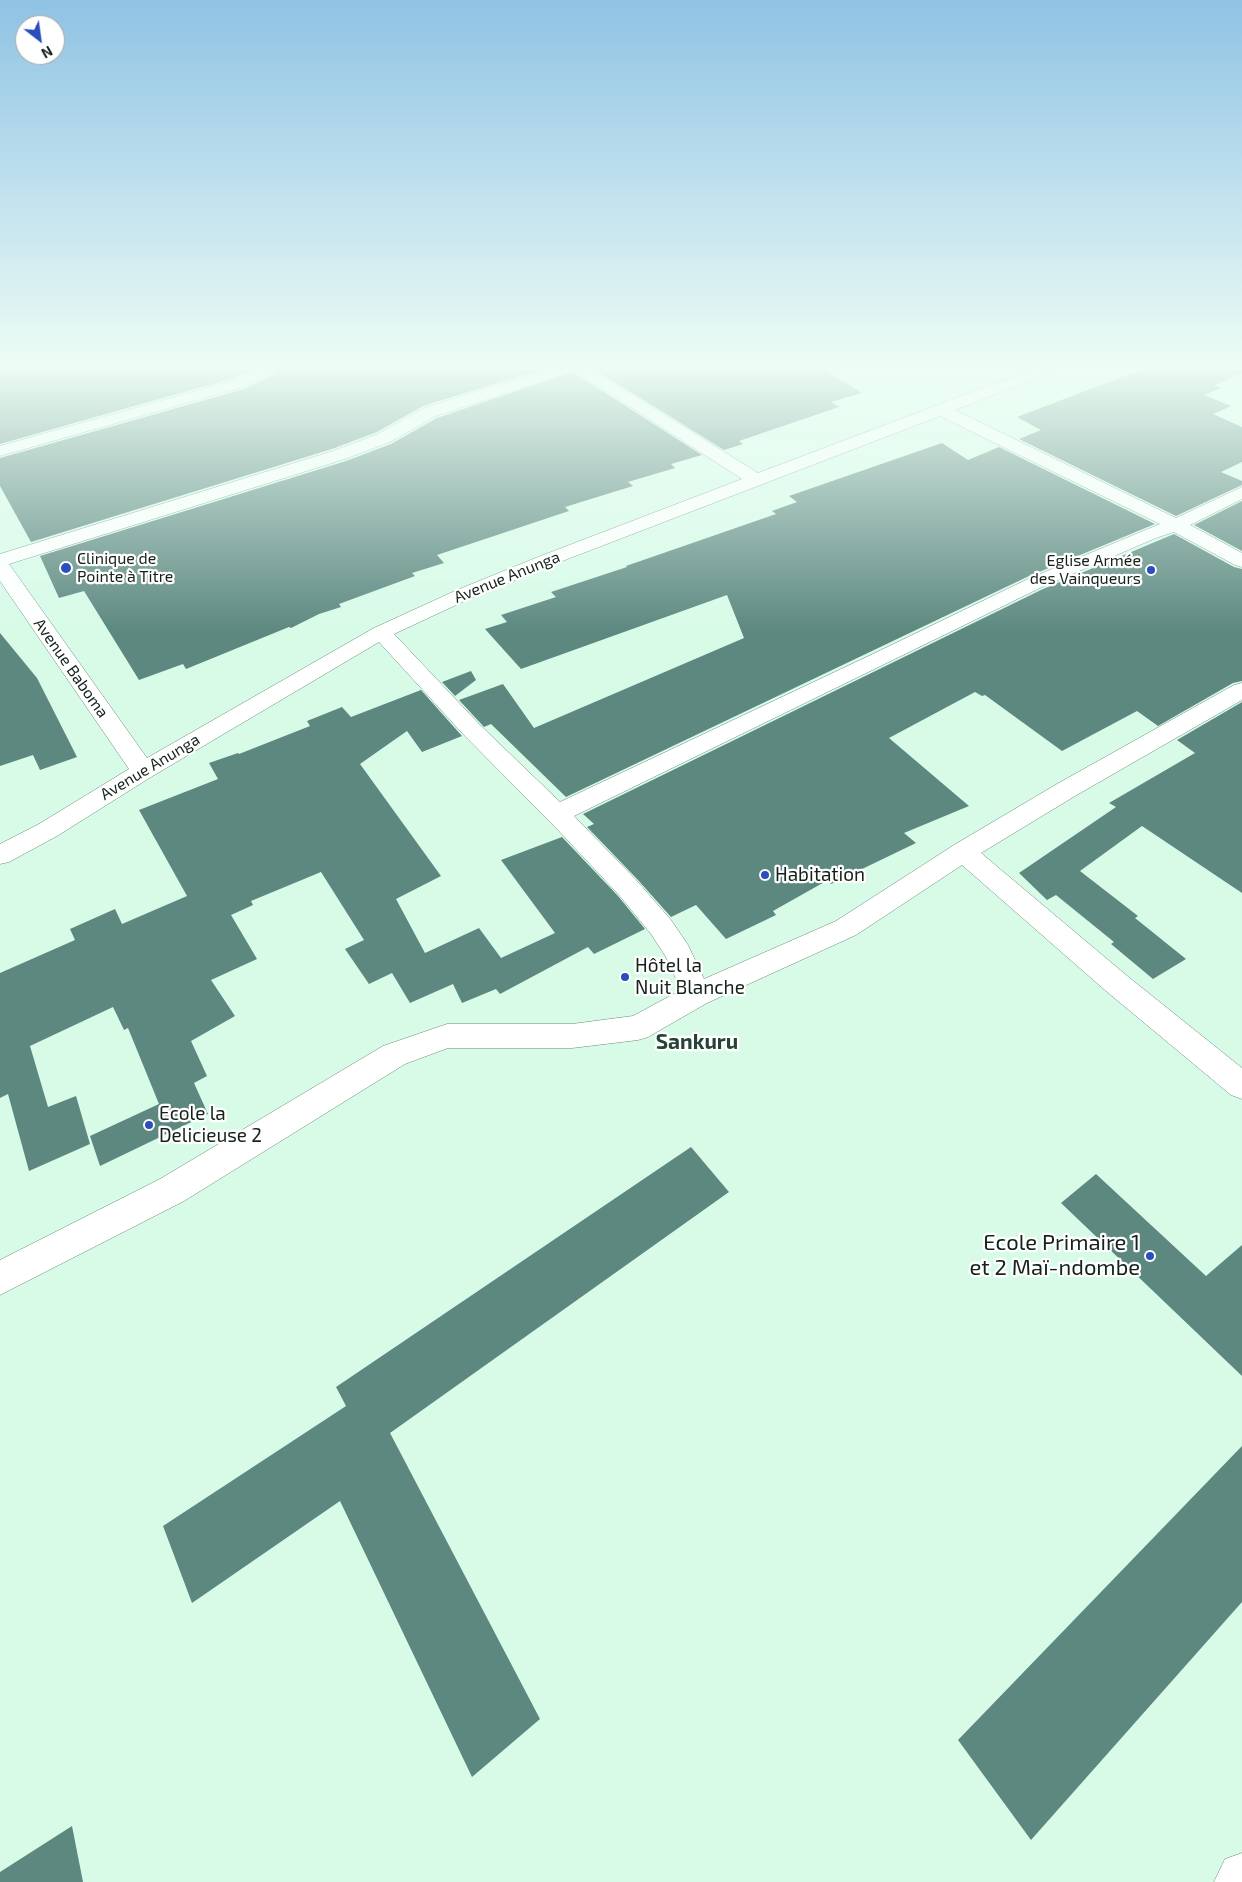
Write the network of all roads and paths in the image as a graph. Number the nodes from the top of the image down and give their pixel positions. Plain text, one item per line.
1 (333, 457) edge
2 (719, 457) edge
3 (818, 457) edge
4 (1037, 457) edge
5 (756, 480) junction
6 (1242, 492) edge
7 (1176, 525) junction
8 (0, 560) edge
9 (1242, 561) edge
10 (0, 565) edge
11 (7, 590) edge
12 (381, 632) junction
13 (1242, 690) edge
14 (143, 771) junction
15 (556, 814) junction
16 (963, 852) junction
17 (0, 855) edge
18 (697, 994) junction
19 (1237, 1074) edge
20 (0, 1278) edge
21 (1242, 1876) edge
22 (1238, 1882) edge

1 - 8 street
2 - 5 street
3 - 5 street, Avenue Anunga
4 - 7 street
5 - 12 street, Avenue Anunga
6 - 7 street
7 - 9 street
7 - 15 street
10 - 11 street, Avenue Baboma
11 - 14 street, Avenue Baboma
12 - 14 street, Avenue Anunga
12 - 15 street
13 - 16 street
14 - 17 street, Avenue Anunga
15 - 18 street
16 - 18 street
16 - 19 street
18 - 20 street
21 - 22 street

